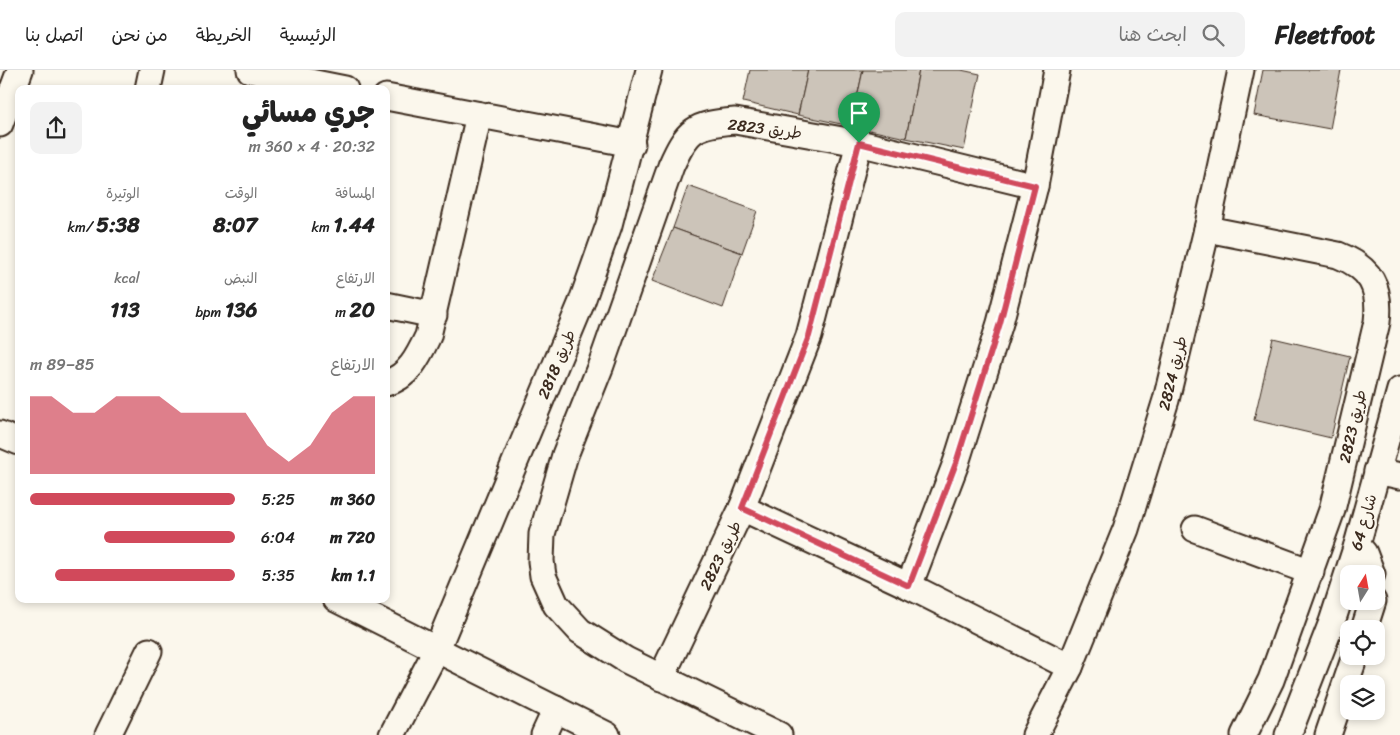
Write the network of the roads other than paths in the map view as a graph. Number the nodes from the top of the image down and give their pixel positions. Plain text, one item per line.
1 (17, 70) edge
2 (152, 70) edge
3 (250, 70) edge
4 (649, 70) edge
5 (1057, 70) edge
6 (1241, 70) edge
7 (149, 85) edge
8 (325, 85) edge
9 (390, 98) edge
10 (479, 115) junction
11 (0, 124) edge
12 (859, 143) junction
13 (632, 144) junction
14 (1035, 186) junction
15 (1207, 230) junction
16 (390, 306) edge
17 (434, 315) junction
18 (390, 381) edge
19 (1400, 390) edge
20 (0, 434) edge
21 (15, 440) edge
22 (1389, 473) edge
23 (742, 508) junction
24 (1195, 529) dead end
25 (1357, 545) junction
26 (1369, 565) edge
27 (1311, 572) junction
28 (909, 586) junction
29 (344, 603) edge
30 (436, 649) junction
31 (149, 651) dead end
32 (1352, 665) edge
33 (1070, 667) junction
34 (661, 678) junction
35 (568, 721) edge
36 (108, 735) edge
37 (392, 735) edge
38 (544, 735) edge
39 (607, 735) edge
40 (779, 735) edge
41 (1035, 735) edge
42 (1244, 735) edge
43 (1288, 735) edge
44 (1328, 735) edge

1 - 11 street
2 - 7 street
3 - 8 street
4 - 13 street, طريق 2818
5 - 14 street
6 - 15 street, طريق 2824
9 - 10 street
10 - 13 street
10 - 17 street
12 - 14 street, طريق 2823
12 - 23 street, طريق 2823
12 - 34 street, طريق 2823
13 - 30 street, طريق 2818
14 - 28 street
15 - 27 street, طريق 2823
15 - 33 street, طريق 2824
16 - 17 street
17 - 18 street
19 - 22 street, شارع 64
20 - 21 street
22 - 25 street, شارع 64
23 - 28 street
23 - 34 street, طريق 2823
24 - 27 street
25 - 26 street
25 - 43 street, شارع 64
27 - 42 street, طريق 2823
28 - 33 street
29 - 30 street
30 - 35 street
30 - 37 street, طريق 2818
31 - 36 street
32 - 44 street
33 - 41 street, طريق 2824
34 - 40 street, طريق 2823
35 - 38 street
35 - 39 street

